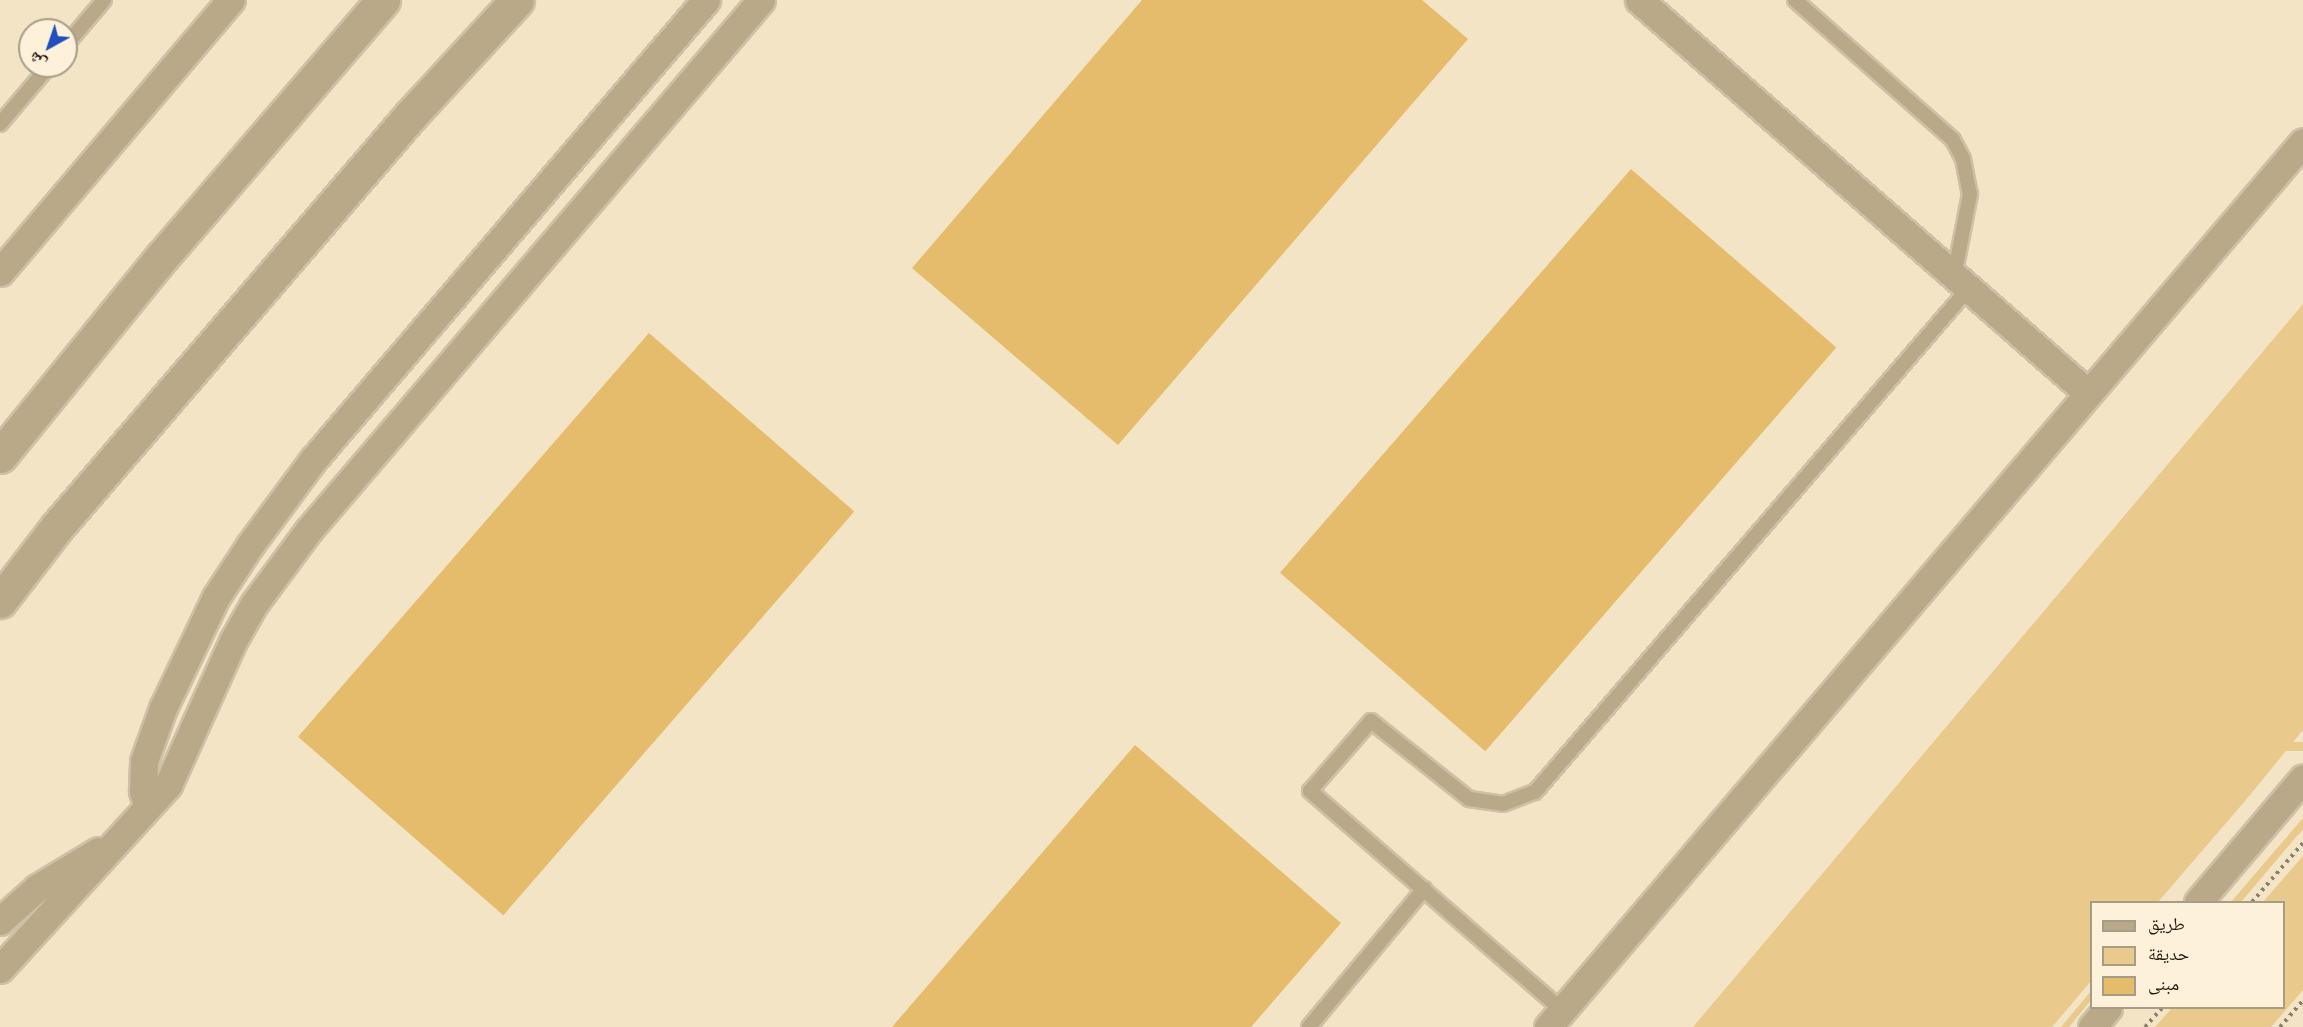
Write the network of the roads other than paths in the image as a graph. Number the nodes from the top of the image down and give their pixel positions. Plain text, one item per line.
1 (104, 0) edge
2 (231, 0) edge
3 (383, 0) edge
4 (517, 0) edge
5 (706, 0) edge
6 (761, 0) edge
7 (1639, 0) edge
8 (1795, 0) edge
9 (78, 31) edge
10 (38, 78) edge
11 (0, 124) edge
12 (2303, 142) edge
13 (0, 272) edge
14 (1962, 282) junction
15 (2088, 393) junction
16 (0, 456) edge
17 (0, 601) edge
18 (2303, 778) edge
19 (147, 806) junction
20 (113, 845) junction
21 (1424, 889) junction
22 (2200, 901) edge
23 (0, 921) edge
24 (0, 969) edge
25 (2107, 1009) edge
26 (1555, 1018) edge
27 (1309, 1027) edge
28 (2092, 1027) edge

1 - 9 lane
2 - 13 street
3 - 16 street
4 - 17 street
5 - 19 street
6 - 19 street
7 - 14 street
8 - 14 lane
10 - 11 lane
12 - 15 street
14 - 15 street
14 - 21 lane
15 - 26 street
18 - 22 street
19 - 20 street
20 - 23 street
20 - 24 street
21 - 26 lane
21 - 27 lane
25 - 28 street

